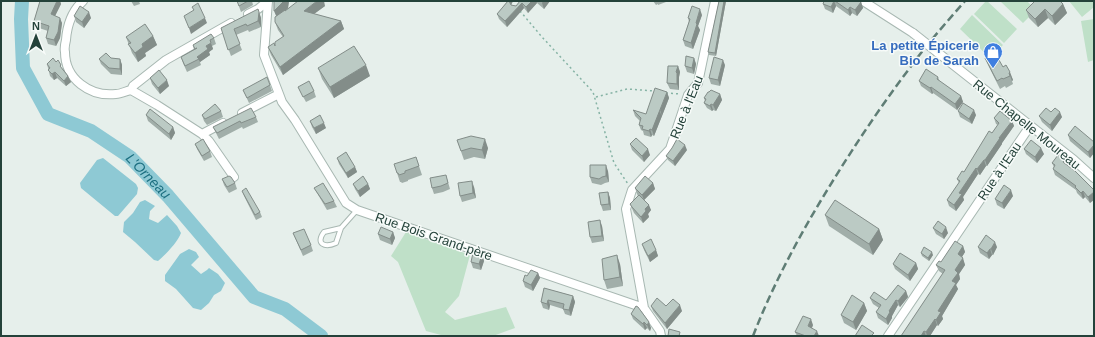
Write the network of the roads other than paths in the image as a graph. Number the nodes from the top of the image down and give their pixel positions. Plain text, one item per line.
1 (83, 1) edge
2 (268, 1) edge
3 (715, 1) edge
4 (863, 1) edge
5 (131, 90) junction
6 (279, 94) junction
7 (1030, 126) junction
8 (202, 134) junction
9 (234, 177) dead end
10 (1094, 178) edge
11 (357, 210) junction
12 (341, 228) junction
13 (644, 308) junction
14 (661, 336) edge
15 (888, 336) edge

1 - 5 street
2 - 5 street
2 - 6 street, Rue Bois Grand-père
3 - 13 street, Rue à l'Eau
4 - 7 street, Rue Chapelle Moureau, bridge
5 - 8 street
6 - 8 street
6 - 11 street, Rue Bois Grand-père
7 - 10 street, Rue Chapelle Moureau
7 - 15 street, Rue à l'Eau
8 - 9 street
11 - 12 lane
11 - 13 street, Rue Bois Grand-père
12 - 12 lane
13 - 14 street, Rue à l'Eau

